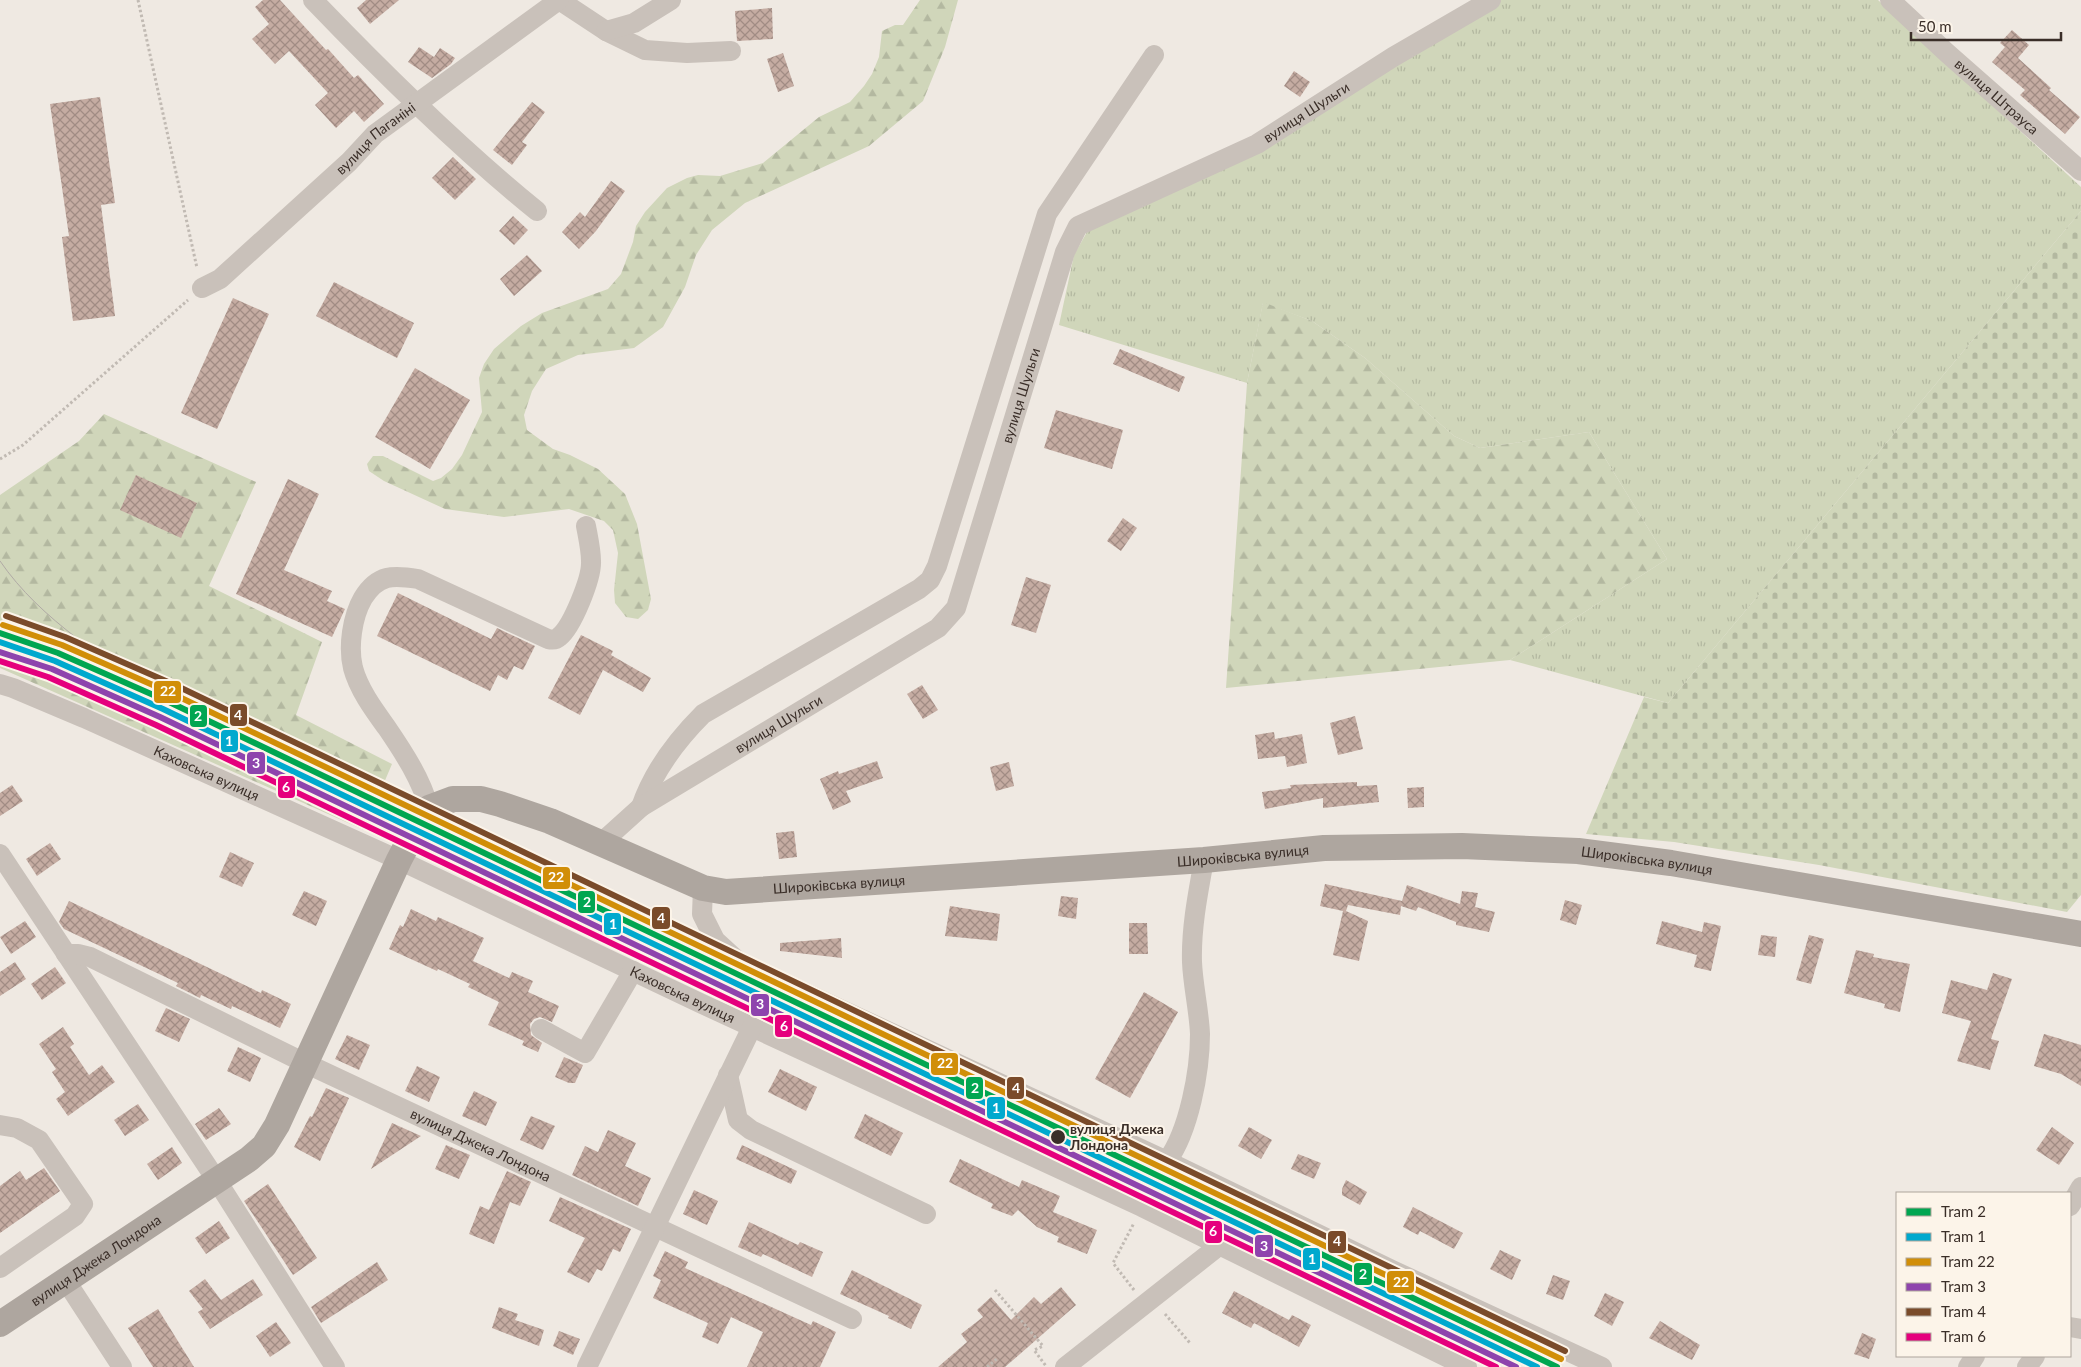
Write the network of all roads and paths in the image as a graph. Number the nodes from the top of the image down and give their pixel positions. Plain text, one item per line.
1 (138, 0) edge
2 (313, 0) edge
3 (559, 0) edge
4 (672, 0) edge
5 (1890, 0) edge
6 (1487, 1) edge
7 (606, 31) junction
8 (731, 51) dead end
9 (1154, 55) dead end
10 (418, 103) junction
11 (2081, 171) edge
12 (537, 212) dead end
13 (202, 288) junction
14 (0, 459) edge
15 (586, 526) dead end
16 (0, 684) edge
17 (641, 807) junction
18 (426, 812) junction
19 (600, 844) junction
20 (0, 854) edge
21 (399, 860) junction
22 (1204, 860) junction
23 (703, 888) junction
24 (2080, 933) edge
25 (66, 954) junction
26 (633, 971) junction
27 (752, 1027) junction
28 (541, 1028) dead end
29 (305, 1063) junction
30 (728, 1075) junction
31 (0, 1125) edge
32 (1167, 1161) junction
33 (217, 1181) junction
34 (2081, 1187) edge
35 (2071, 1204) edge
36 (1142, 1207) junction
37 (926, 1214) dead end
38 (655, 1227) junction
39 (1220, 1245) junction
40 (0, 1268) edge
41 (66, 1281) junction
42 (995, 1290) dead end
43 (1147, 1302) junction
44 (852, 1319) dead end
45 (0, 1324) edge
46 (1190, 1343) dead end
47 (998, 1358) dead end
48 (1460, 1365) edge
49 (122, 1367) edge
50 (335, 1367) edge
51 (586, 1367) edge
52 (987, 1367) edge
53 (1046, 1367) edge
54 (1065, 1367) edge
55 (1602, 1367) edge

1 - 13 path
2 - 10 street
3 - 7 street
3 - 10 street, вулиця Паганіні
4 - 7 street
5 - 11 street, вулиця Штрауса
6 - 17 street, вулиця Шульги
7 - 8 street
9 - 17 street
10 - 12 street
10 - 13 street, вулиця Паганіні
13 - 14 path
15 - 18 street
16 - 21 street, Каховська вулиця
17 - 19 street, вулиця Шульги
18 - 19 main road, Широківська вулиця
18 - 21 main road, вулиця Джека Лондона
19 - 23 main road, Широківська вулиця
20 - 25 street
21 - 26 street, Каховська вулиця
21 - 29 main road, вулиця Джека Лондона
22 - 23 main road, Широківська вулиця
22 - 24 main road, Широківська вулиця
22 - 32 street
23 - 32 street
25 - 29 street, вулиця Джека Лондона
25 - 33 street
26 - 27 street, Каховська вулиця
26 - 28 street
27 - 30 street
27 - 36 street, Каховська вулиця
29 - 33 main road, вулиця Джека Лондона
29 - 38 street, вулиця Джека Лондона
30 - 37 street
30 - 38 street
31 - 40 street
32 - 55 street
33 - 41 main road, вулиця Джека Лондона
33 - 50 street
34 - 35 street
36 - 39 street, Каховська вулиця
36 - 43 path
38 - 44 street, вулиця Джека Лондона
38 - 51 street
39 - 43 street
39 - 48 street, Каховська вулиця
41 - 45 main road, вулиця Джека Лондона
41 - 49 street
42 - 53 path
43 - 46 path
43 - 54 street
47 - 52 path

